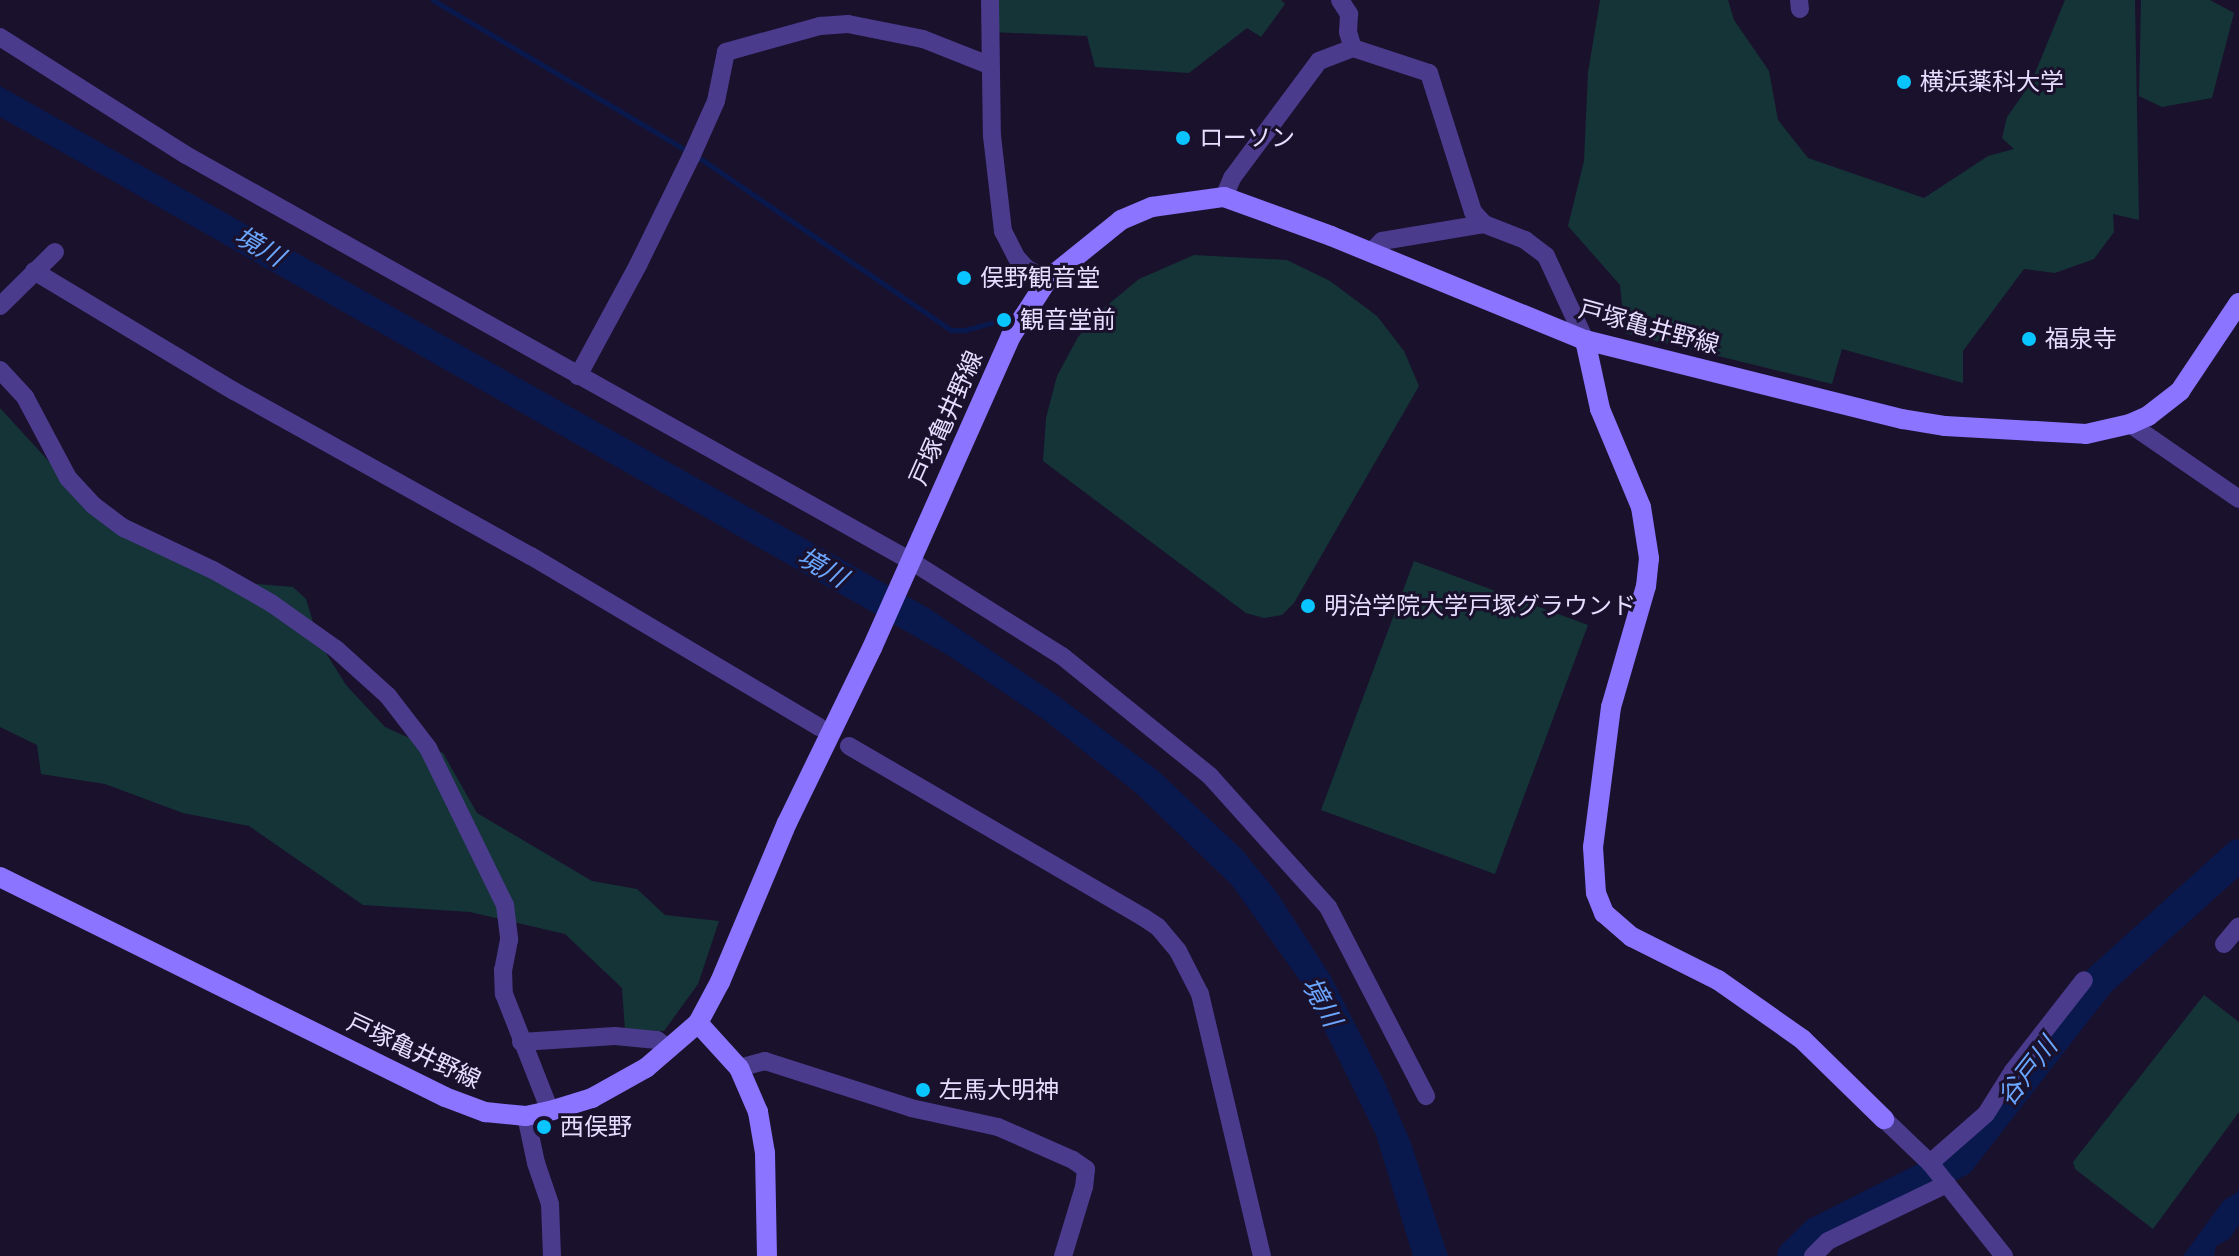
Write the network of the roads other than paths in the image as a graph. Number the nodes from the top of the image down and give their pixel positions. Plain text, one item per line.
1 (990, 0) edge
2 (1340, 0) edge
3 (0, 37) edge
4 (1353, 48) junction
5 (989, 65) junction
6 (1224, 197) junction
7 (1484, 224) junction
8 (55, 252) dead end
9 (1371, 252) junction
10 (34, 271) junction
11 (1048, 279) junction
12 (2239, 303) edge
13 (0, 306) edge
14 (1585, 340) junction
15 (0, 370) edge
16 (578, 376) junction
17 (2130, 424) junction
18 (2239, 499) edge
19 (910, 565) junction
20 (819, 727) dead end
21 (849, 746) dead end
22 (0, 877) edge
23 (2239, 926) edge
24 (2224, 944) dead end
25 (2084, 980) dead end
26 (698, 1023) junction
27 (521, 1042) junction
28 (669, 1049) junction
29 (739, 1068) junction
30 (1426, 1096) dead end
31 (550, 1111) junction
32 (526, 1116) junction
33 (1884, 1119) joint
34 (1940, 1175) junction
35 (552, 1256) edge
36 (767, 1256) edge
37 (1063, 1256) edge
38 (1262, 1256) edge
39 (1813, 1256) edge
40 (2004, 1256) edge

1 - 5 street
2 - 4 street
3 - 16 street
4 - 6 street
4 - 7 street
5 - 11 street
5 - 16 street
6 - 9 main road, 戸塚亀井野線
6 - 11 main road, 戸塚亀井野線
7 - 9 street
7 - 14 street
8 - 10 street
9 - 14 main road, 戸塚亀井野線
10 - 13 street
10 - 20 street
11 - 19 main road, 戸塚亀井野線
12 - 17 main road, 戸塚亀井野線
14 - 17 main road, 戸塚亀井野線
14 - 33 main road
15 - 27 street
16 - 19 street
17 - 18 street
19 - 26 main road, 戸塚亀井野線
19 - 30 street
21 - 38 street
22 - 32 main road, 戸塚亀井野線
23 - 24 street
25 - 34 street
26 - 28 main road, 戸塚亀井野線
26 - 29 main road
27 - 28 street
27 - 31 street
28 - 31 main road, 戸塚亀井野線
29 - 36 main road
29 - 37 street
31 - 32 main road, 戸塚亀井野線
32 - 35 street
33 - 34 street
34 - 39 street
34 - 40 street

